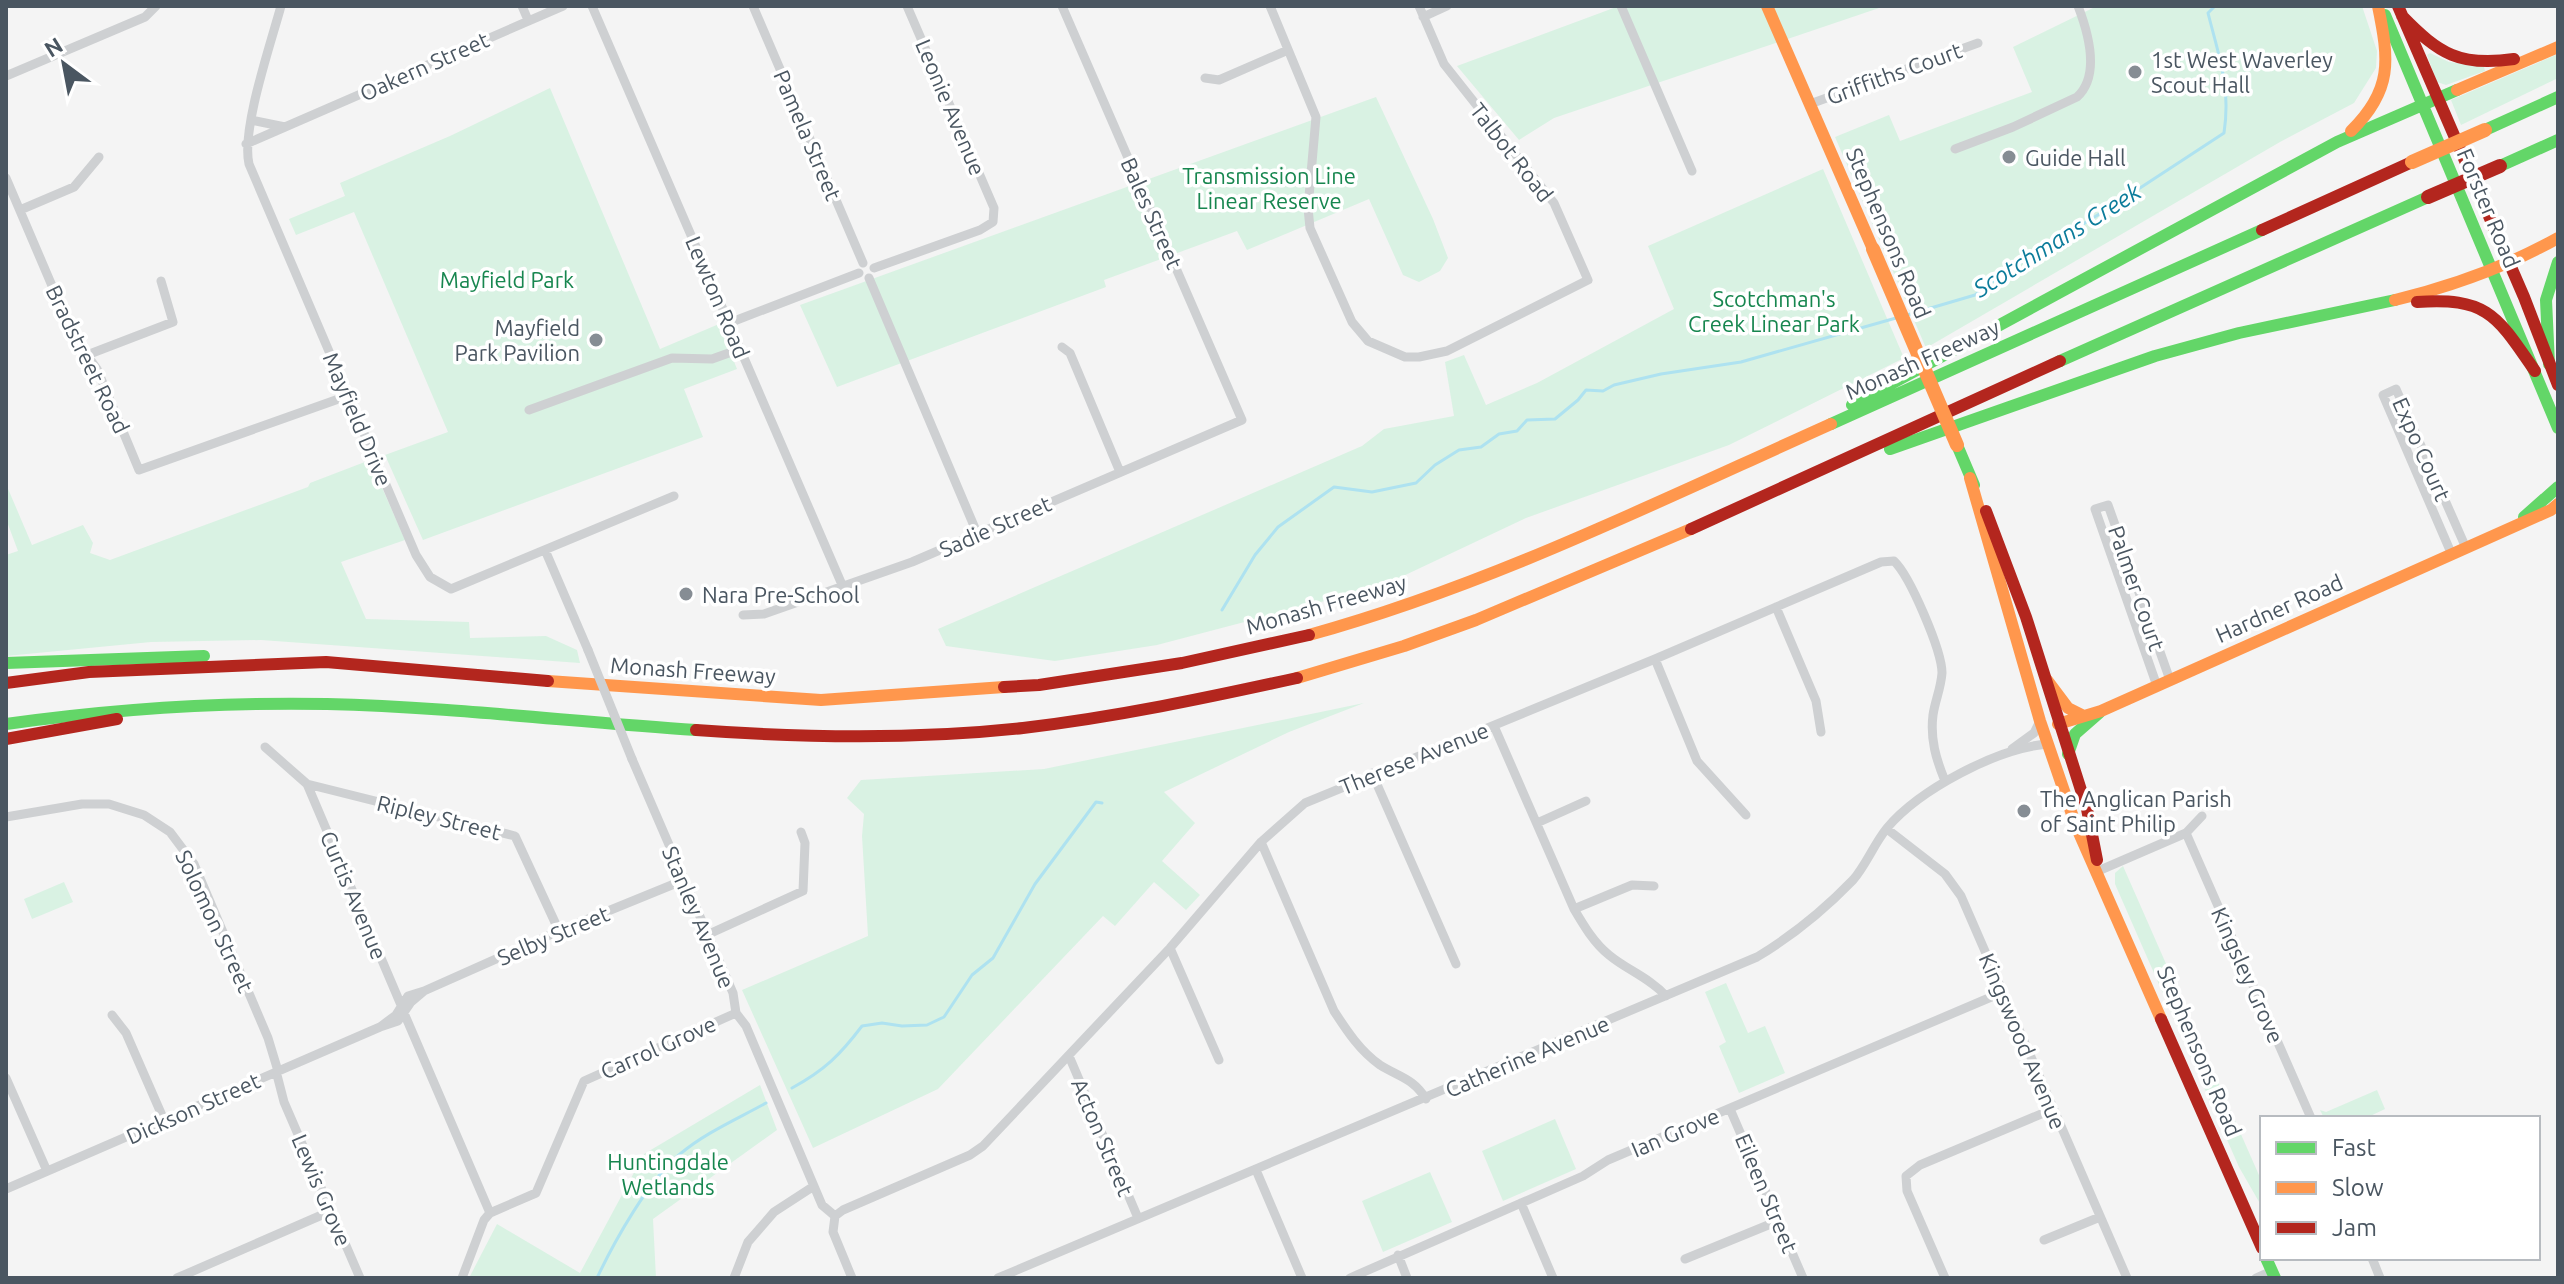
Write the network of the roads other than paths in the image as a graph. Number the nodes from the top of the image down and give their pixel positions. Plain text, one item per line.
1 (156, 6) edge
2 (281, 6) edge
3 (522, 6) edge
4 (563, 6) edge
5 (592, 6) edge
6 (753, 6) edge
7 (907, 6) edge
8 (1062, 6) edge
9 (1270, 6) edge
10 (1419, 6) edge
11 (1447, 6) edge
12 (1621, 6) edge
13 (1767, 6) edge
14 (2078, 6) edge
15 (2380, 6) edge
16 (2400, 11) edge
17 (1423, 17) junction
18 (528, 20) junction
19 (1978, 43) dead end
20 (2552, 49) edge
21 (1288, 50) junction
22 (6, 76) edge
23 (1205, 78) dead end
24 (2438, 97) junction
25 (2558, 97) edge
26 (1810, 104) junction
27 (2421, 105) junction
28 (251, 120) junction
29 (285, 127) junction
30 (2558, 140) edge
31 (2337, 142) junction
32 (246, 144) junction
33 (1955, 149) dead end
34 (99, 157) dead end
35 (1692, 171) dead end
36 (6, 178) edge
37 (20, 210) junction
38 (2558, 238) edge
39 (2558, 262) edge
40 (2509, 264) junction
41 (861, 268) junction
42 (2492, 271) junction
43 (872, 273) junction
44 (161, 281) dead end
45 (2366, 307) junction
46 (729, 323) junction
47 (1062, 347) dead end
48 (740, 349) junction
49 (87, 355) junction
50 (2542, 367) junction
51 (2558, 385) edge
52 (347, 396) junction
53 (529, 410) dead end
54 (1242, 420) joint
55 (2558, 428) edge
56 (1757, 458) junction
57 (2428, 462) junction
58 (2416, 467) junction
59 (1120, 472) junction
60 (1970, 478) junction
61 (1784, 487) junction
62 (2558, 487) edge
63 (674, 496) dead end
64 (2556, 508) edge
65 (2515, 525) junction
66 (977, 533) junction
67 (2466, 548) junction
68 (545, 550) junction
69 (2452, 555) junction
70 (2132, 575) junction
71 (2119, 580) junction
72 (843, 587) junction
73 (1776, 607) junction
74 (743, 615) dead end
75 (1655, 659) junction
76 (326, 662) junction
77 (6, 663) edge
78 (2045, 677) junction
79 (6, 683) edge
80 (2163, 683) junction
81 (186, 706) junction
82 (2101, 711) junction
83 (2082, 715) junction
84 (2040, 721) junction
85 (6, 724) edge
86 (2058, 724) junction
87 (1494, 726) junction
88 (1821, 732) dead end
89 (6, 739) edge
90 (2048, 744) junction
91 (265, 747) dead end
92 (2068, 754) junction
93 (2002, 755) junction
94 (1372, 773) junction
95 (1945, 781) junction
96 (307, 784) junction
97 (1586, 801) dead end
98 (1746, 815) dead end
99 (2202, 816) dead end
100 (6, 817) edge
101 (1537, 823) junction
102 (1887, 829) junction
103 (801, 832) dead end
104 (2186, 833) junction
105 (1261, 842) junction
106 (2098, 871) junction
107 (684, 880) junction
108 (1654, 886) dead end
109 (1574, 909) junction
110 (559, 931) junction
111 (709, 934) junction
112 (1170, 948) junction
113 (1456, 964) dead end
114 (2003, 992) junction
115 (1666, 996) junction
116 (403, 1009) junction
117 (736, 1013) junction
118 (112, 1015) dead end
119 (1069, 1056) junction
120 (1219, 1060) dead end
121 (277, 1071) junction
122 (6, 1078) edge
123 (1426, 1099) junction
124 (1730, 1109) junction
125 (2053, 1109) junction
126 (2310, 1116) edge
127 (164, 1120) junction
128 (1256, 1170) junction
129 (47, 1171) junction
130 (814, 1186) junction
131 (6, 1189) edge
132 (1521, 1203) junction
133 (331, 1211) junction
134 (490, 1213) junction
135 (835, 1216) junction
136 (2100, 1217) junction
137 (1138, 1218) junction
138 (1778, 1221) junction
139 (2044, 1240) dead end
140 (2260, 1243) edge
141 (1398, 1255) junction
142 (1685, 1259) dead end
143 (2271, 1269) edge
144 (177, 1278) edge
145 (360, 1278) edge
146 (462, 1278) edge
147 (734, 1278) edge
148 (852, 1278) edge
149 (998, 1278) edge
150 (1302, 1278) edge
151 (1350, 1278) edge
152 (1407, 1278) edge
153 (1553, 1278) edge
154 (1803, 1278) edge
155 (1945, 1278) edge
156 (2127, 1278) edge
157 (2256, 1278) edge

1 - 22 street
2 - 28 street, Mayfield Drive
3 - 18 street
4 - 18 street, Oakern Street
5 - 46 street, Lewton Road
6 - 41 street, Pamela Street
7 - 43 street, Leonie Avenue
8 - 54 street, Bales Street
9 - 21 street
10 - 17 street, Talbot Road
11 - 17 street
12 - 35 street
13 - 26 main road, Stephensons Road
14 - 33 street
15 - 27 main road, Forster Road
15 - 31 main road
16 - 20 main road
16 - 24 main road, Forster Road
17 - 21 street, Talbot Road
18 - 29 street, Oakern Street
19 - 26 street, Griffiths Court
20 - 24 main road
21 - 23 street
24 - 27 main road
24 - 40 main road, Forster Road
25 - 56 main road, Monash Freeway, bridge
26 - 60 main road, Stephensons Road, bridge
27 - 31 main road
27 - 42 main road, Forster Road
28 - 29 street
28 - 32 street, Mayfield Drive
29 - 32 street, Oakern Street
30 - 61 main road, bridge
31 - 56 main road
32 - 52 street, Mayfield Drive
34 - 37 street
36 - 37 street, Bradstreet Road
37 - 49 street, Bradstreet Road
38 - 40 main road
39 - 50 main road
40 - 42 main road
40 - 50 main road, Forster Road
41 - 43 street
41 - 46 street
42 - 45 main road
42 - 50 main road, Forster Road
43 - 66 street
44 - 49 street
45 - 50 main road
45 - 61 main road
46 - 48 street, Lewton Road
47 - 59 street
48 - 53 street
48 - 72 street, Lewton Road
49 - 52 street, Bradstreet Road
50 - 51 main road, Forster Road
50 - 55 main road, Forster Road
52 - 68 street, Mayfield Drive
54 - 59 street, Sadie Street
56 - 76 main road, Monash Freeway
57 - 58 street
57 - 58 street, Expo Court
57 - 67 street, Expo Court
58 - 69 street, Expo Court
59 - 66 street, Sadie Street
60 - 78 main road, Stephensons Road
60 - 84 main road, Stephensons Road
61 - 81 main road
62 - 65 main road, Hardner Road
63 - 68 street, Mayfield Drive
64 - 65 main road, Hardner Road
65 - 67 main road, Hardner Road
66 - 72 street, Sadie Street
67 - 69 main road, Hardner Road
68 - 107 street, Stanley Avenue, bridge
69 - 80 main road, Hardner Road
70 - 71 street
70 - 71 street, Palmer Court
70 - 80 street, Palmer Court
71 - 80 street, Palmer Court
72 - 74 street, Sadie Street
73 - 75 street, Therese Avenue
73 - 88 street
73 - 95 street, Therese Avenue
75 - 87 street, Therese Avenue
75 - 98 street
76 - 77 main road
76 - 79 main road, Monash Freeway
78 - 83 main road
78 - 86 main road, Stephensons Road
80 - 82 main road, Hardner Road
81 - 85 main road
81 - 89 main road
82 - 83 main road, Hardner Road
82 - 92 main road
83 - 86 main road, Hardner Road
84 - 90 main road, Stephensons Road
84 - 93 street, Catherine Avenue
86 - 90 main road
86 - 92 main road, Stephensons Road
87 - 94 street, Therese Avenue
87 - 101 street
90 - 93 street, Catherine Avenue
90 - 106 main road, Stephensons Road
91 - 96 street
92 - 106 main road, Stephensons Road
93 - 95 street, Catherine Avenue
94 - 105 street, Therese Avenue
94 - 113 street
95 - 102 street, Catherine Avenue
96 - 110 street, Ripley Street
96 - 116 street, Curtis Avenue
97 - 101 street
99 - 104 street
100 - 121 street, Solomon Street
101 - 109 street
102 - 114 street, Kingswood Avenue
102 - 115 street, Catherine Avenue
103 - 111 street
104 - 106 street
104 - 126 street, Kingsley Grove
105 - 112 street, Therese Avenue
105 - 123 street
106 - 140 main road, Stephensons Road
107 - 110 street, Selby Street
107 - 111 street, Stanley Avenue
108 - 109 street
109 - 115 street
110 - 116 street, Selby Street
111 - 117 street, Stanley Avenue
112 - 119 street, Therese Avenue
112 - 120 street
114 - 124 street, Ian Grove
114 - 125 street, Kingswood Avenue
115 - 123 street, Catherine Avenue
116 - 121 street, Dickson Street
116 - 134 street, Curtis Avenue
117 - 130 street, Stanley Avenue
117 - 134 street, Carrol Grove
118 - 127 street
119 - 135 street, Therese Avenue
119 - 137 street, Acton Street
121 - 127 street, Dickson Street
121 - 133 street, Lewis Grove
122 - 129 street
123 - 128 street, Catherine Avenue
124 - 132 street, Ian Grove
124 - 138 street, Eileen Street
125 - 136 street, Kingswood Avenue
125 - 155 street
127 - 129 street, Dickson Street
128 - 137 street, Catherine Avenue
128 - 150 street
129 - 131 street, Dickson Street
130 - 135 street, Stanley Avenue
130 - 147 street
132 - 141 street, Ian Grove
132 - 153 street
133 - 144 street
133 - 145 street, Lewis Grove
134 - 146 street
135 - 148 street, Stanley Avenue
136 - 139 street
136 - 156 street, Kingswood Avenue
137 - 149 street, Catherine Avenue
138 - 142 street
138 - 154 street, Eileen Street
141 - 151 street, Ian Grove
141 - 152 street
143 - 157 street

